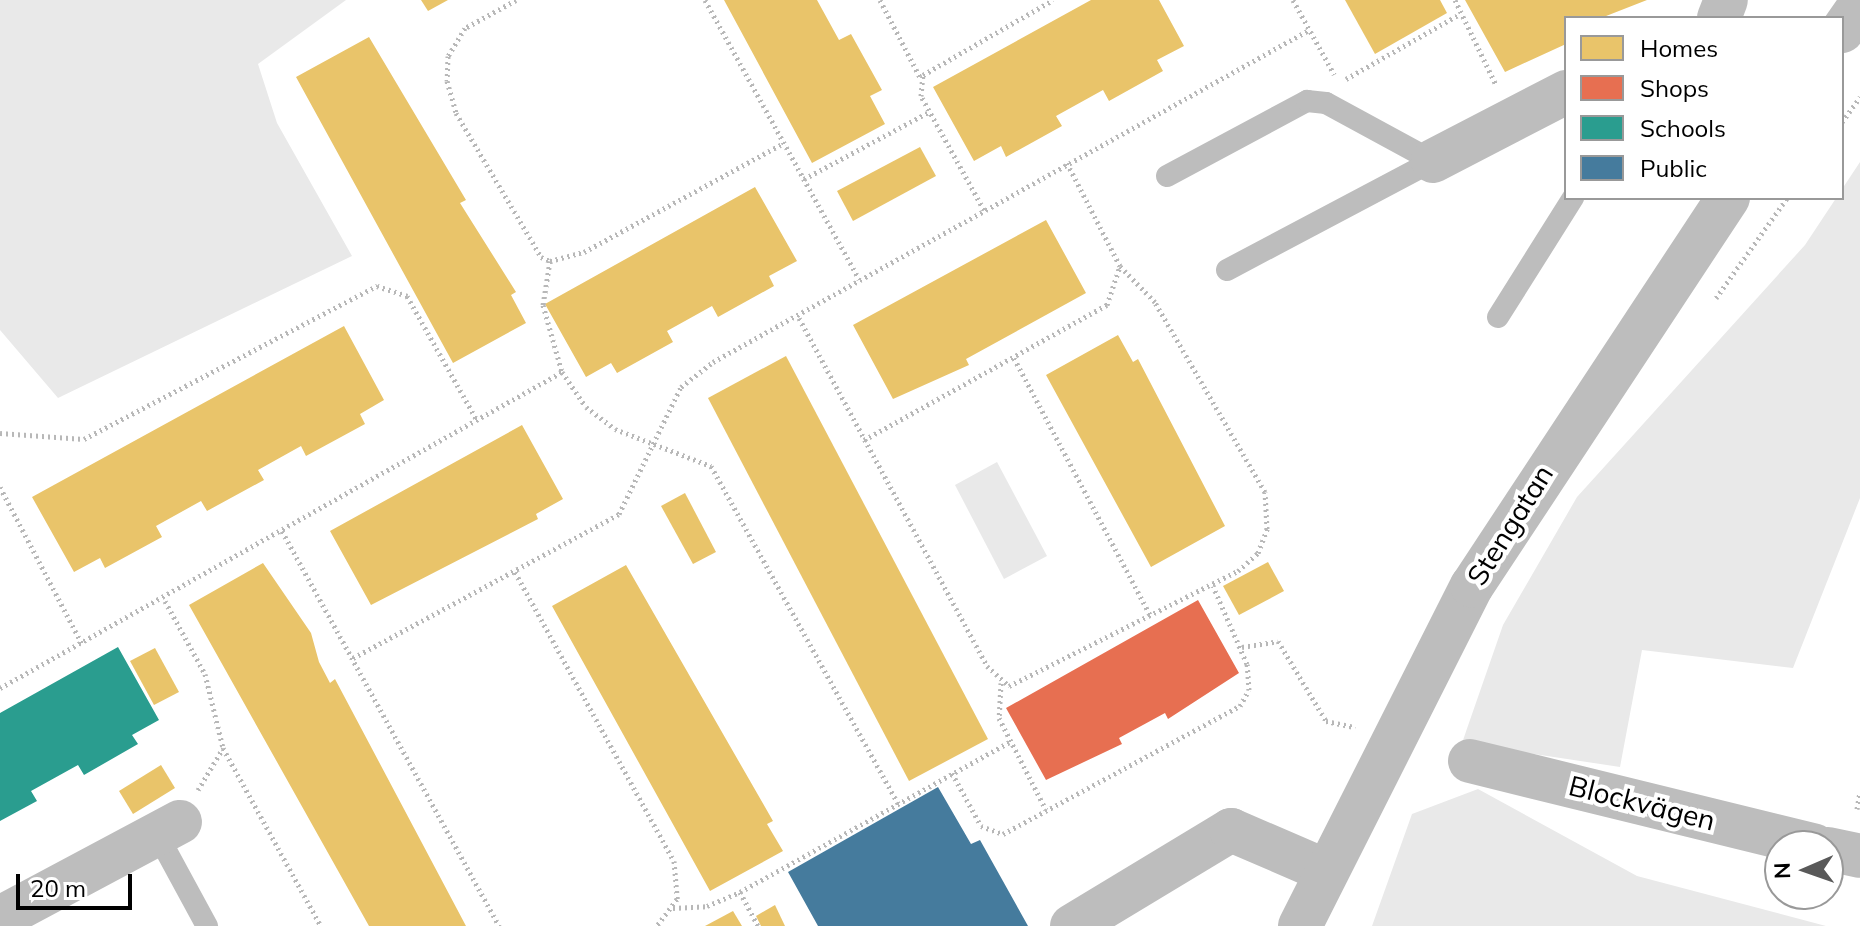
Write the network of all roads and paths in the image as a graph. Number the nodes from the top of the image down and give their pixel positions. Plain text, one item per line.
1 (516, 0) edge
2 (705, 0) edge
3 (880, 0) edge
4 (1053, 0) edge
5 (1455, 0) edge
6 (1860, 5) edge
7 (1460, 14) junction
8 (1844, 28) edge
9 (1309, 30) dead end
10 (922, 80) junction
11 (1339, 83) dead end
12 (1564, 93) edge
13 (1860, 97) edge
14 (929, 112) junction
15 (1513, 118) junction
16 (1844, 119) edge
17 (784, 143) junction
18 (1433, 161) junction
19 (1067, 163) junction
20 (1167, 176) dead end
21 (804, 179) junction
22 (1572, 200) edge
23 (1727, 200) edge
24 (984, 210) junction
25 (550, 261) junction
26 (1120, 266) junction
27 (1227, 270) dead end
28 (860, 280) junction
29 (1498, 317) dead end
30 (799, 318) junction
31 (1014, 358) junction
32 (562, 372) junction
33 (477, 420) junction
34 (0, 433) edge
35 (864, 440) junction
36 (655, 442) junction
37 (0, 487) edge
38 (282, 531) junction
39 (515, 572) junction
40 (1213, 586) junction
41 (164, 600) junction
42 (1151, 617) junction
43 (82, 644) junction
44 (1242, 647) junction
45 (353, 658) junction
46 (1001, 683) junction
47 (0, 688) edge
48 (1364, 727) dead end
49 (1009, 742) junction
50 (1470, 761) dead end
51 (952, 773) junction
52 (1860, 792) edge
53 (898, 804) junction
54 (1857, 809) dead end
55 (1046, 811) junction
56 (168, 828) joint
57 (1764, 833) edge
58 (1326, 871) junction
59 (740, 892) junction
60 (673, 908) junction
61 (0, 918) edge
62 (207, 926) edge
63 (321, 926) edge
64 (499, 926) edge
65 (657, 926) edge
66 (758, 926) edge
67 (1072, 926) edge
68 (1300, 926) edge

1 - 25 path
2 - 17 path
3 - 10 path
4 - 10 path
5 - 7 path
6 - 8 street
7 - 11 path
7 - 15 path
9 - 19 path
10 - 14 path
12 - 15 street
13 - 16 path
14 - 21 path
14 - 24 path
15 - 18 street
17 - 21 path
17 - 25 path
18 - 20 lane
18 - 27 lane
19 - 24 path
19 - 26 path
21 - 28 path
22 - 29 lane
23 - 58 street, Stengatan
24 - 28 path
25 - 32 path
26 - 31 path
26 - 40 path
28 - 30 path
30 - 35 path
30 - 36 path
31 - 35 path
31 - 42 path
32 - 33 path
32 - 36 path
33 - 34 path
33 - 38 path
35 - 46 path
36 - 39 path
36 - 53 path
37 - 43 path
38 - 41 path
38 - 45 path
39 - 45 path
39 - 60 path
40 - 42 path
40 - 44 path
41 - 43 path
41 - 63 path
42 - 46 path
43 - 47 path
44 - 48 path
44 - 55 path
45 - 64 path
46 - 49 path
49 - 51 path
49 - 55 path
50 - 57 street, Blockvägen
51 - 53 path
51 - 55 path
52 - 54 path
53 - 59 path
56 - 61 street
56 - 62 lane
58 - 67 street
58 - 68 street, Stengatan
59 - 60 path
59 - 66 path
60 - 65 path

